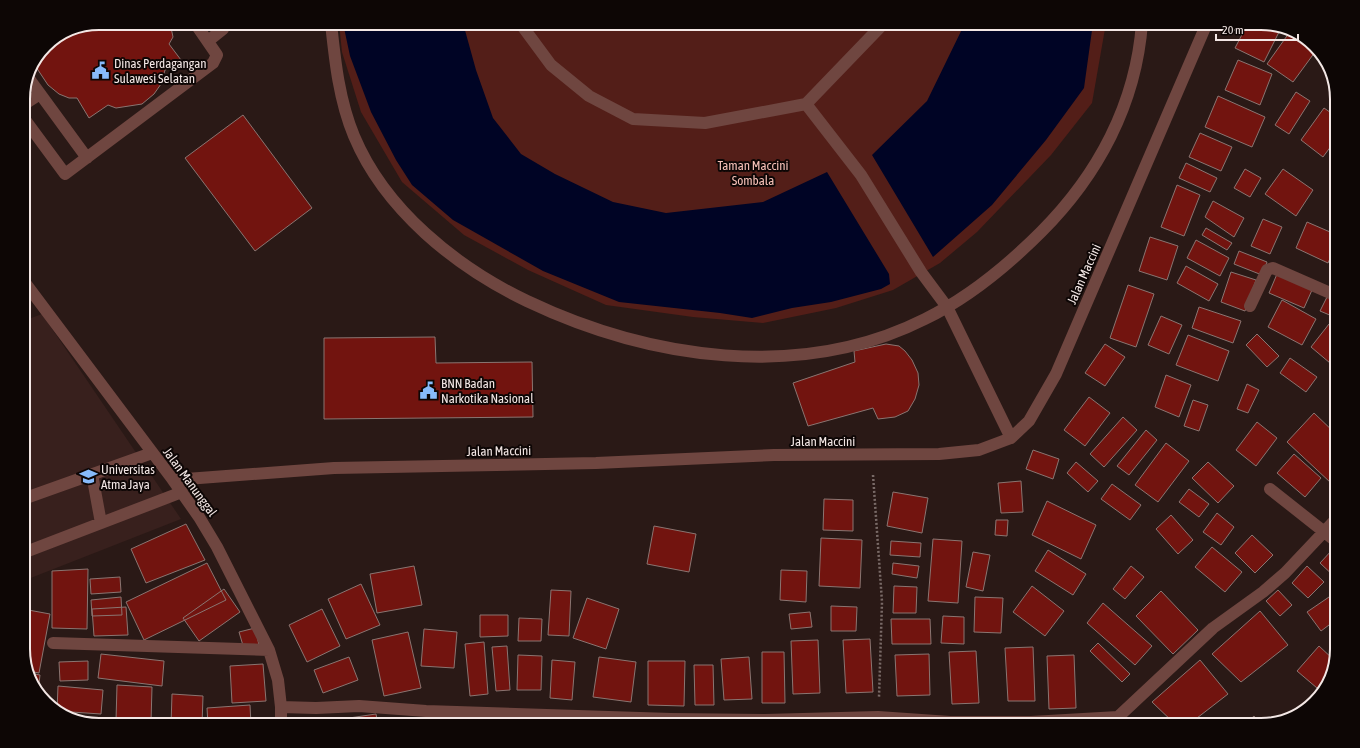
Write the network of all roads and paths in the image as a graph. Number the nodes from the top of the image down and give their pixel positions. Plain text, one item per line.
1 (200, 30) edge
2 (222, 30) edge
3 (332, 30) edge
4 (525, 30) edge
5 (877, 30) edge
6 (1141, 30) edge
7 (1204, 30) edge
8 (208, 41) junction
9 (32, 82) edge
10 (40, 94) junction
11 (30, 100) edge
12 (806, 104) junction
13 (30, 126) edge
14 (87, 158) junction
15 (30, 289) edge
16 (1330, 293) edge
17 (1250, 306) dead end
18 (947, 307) junction
19 (1011, 438) junction
20 (152, 453) junction
21 (871, 454) junction
22 (92, 474) junction
23 (173, 480) junction
24 (1270, 489) dead end
25 (182, 492) junction
26 (30, 496) edge
27 (101, 523) junction
28 (1330, 524) edge
29 (1324, 530) junction
30 (1330, 536) edge
31 (30, 550) edge
32 (53, 643) dead end
33 (269, 650) junction
34 (282, 707) junction
35 (878, 717) junction
36 (281, 718) edge
37 (526, 718) edge
38 (840, 718) edge
39 (892, 718) edge
40 (1125, 718) edge

1 - 8 street
2 - 8 street
3 - 18 street
4 - 12 street
5 - 12 street
6 - 18 street
7 - 19 street, Jalan Maccini
8 - 14 street
9 - 10 street
10 - 11 street
10 - 14 street
12 - 18 street
13 - 14 street
15 - 20 street, Jalan Manunggal
16 - 17 street
18 - 19 street
19 - 21 street, Jalan Maccini
20 - 22 street
20 - 23 street, Jalan Manunggal
21 - 23 street, Jalan Maccini
21 - 35 path
22 - 26 street
22 - 27 street
23 - 25 street, Jalan Manunggal
24 - 29 street
25 - 27 street
25 - 33 street, Jalan Manunggal
27 - 31 street
28 - 29 street
29 - 30 street
29 - 40 street
32 - 33 street
33 - 34 street, Jalan Manunggal
34 - 36 street, Jalan Manunggal
34 - 37 street
35 - 38 street
35 - 39 street

